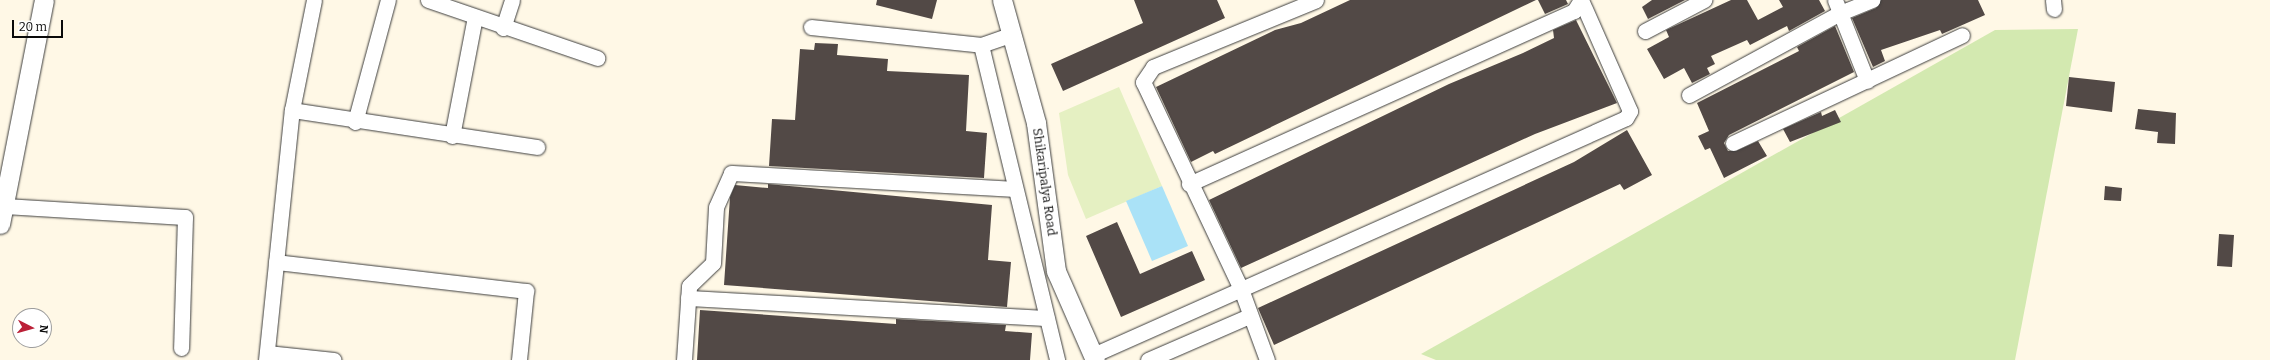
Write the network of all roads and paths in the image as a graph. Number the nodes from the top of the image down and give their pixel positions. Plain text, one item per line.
1 (44, 0) edge
2 (314, 0) edge
3 (388, 0) edge
4 (428, 0) edge
5 (512, 0) edge
6 (1002, 0) edge
7 (1316, 0) edge
8 (1581, 0) edge
9 (1704, 0) edge
10 (1872, 0) edge
11 (1837, 6) edge
12 (475, 17) junction
13 (503, 28) junction
14 (811, 28) dead end
15 (1645, 31) dead end
16 (1013, 34) junction
17 (1962, 35) dead end
18 (981, 45) junction
19 (597, 58) dead end
20 (1867, 81) junction
21 (1689, 95) dead end
22 (292, 110) junction
23 (355, 122) junction
24 (452, 136) junction
25 (1733, 144) dead end
26 (537, 148) dead end
27 (1189, 184) junction
28 (1013, 189) junction
29 (2, 215) edge
30 (276, 262) junction
31 (1242, 290) junction
32 (688, 298) junction
33 (1249, 316) junction
34 (1046, 318) junction
35 (182, 348) dead end
36 (267, 357) edge
37 (1094, 358) edge
38 (334, 360) edge
39 (519, 360) edge
40 (684, 360) edge
41 (1057, 360) edge
42 (1148, 360) edge
43 (1267, 360) edge

1 - 29 street
2 - 22 street
3 - 23 street
4 - 12 street
5 - 13 street
6 - 16 street, Shikaripalya Road
7 - 27 street
8 - 27 street
8 - 31 street
9 - 15 street
10 - 11 street
11 - 20 street
11 - 21 street
12 - 13 street
12 - 24 street
13 - 19 street
14 - 18 street
16 - 18 street
16 - 37 street, Shikaripalya Road
17 - 20 street
18 - 28 street
20 - 25 street
22 - 23 street
22 - 30 street
23 - 24 street
24 - 26 street
27 - 31 street
28 - 32 street
28 - 34 street
29 - 35 street
30 - 36 street
30 - 39 street
31 - 33 street
31 - 37 street
32 - 34 street
32 - 40 street
33 - 42 street
33 - 43 street
34 - 41 street
36 - 38 street

